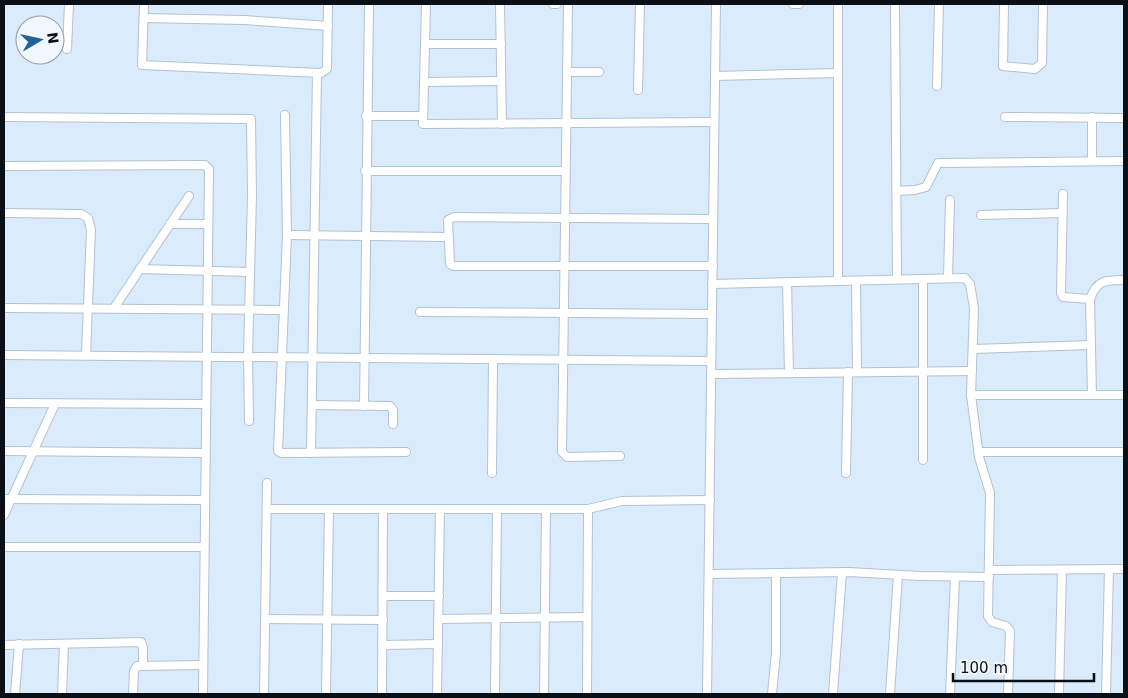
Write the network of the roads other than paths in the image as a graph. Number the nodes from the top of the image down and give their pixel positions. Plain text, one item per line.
1 (69, 4) edge
2 (144, 4) edge
3 (328, 4) edge
4 (369, 4) edge
5 (426, 4) edge
6 (500, 4) edge
7 (553, 4) edge
8 (557, 4) edge
9 (568, 4) edge
10 (640, 4) edge
11 (716, 4) edge
12 (793, 4) edge
13 (799, 4) edge
14 (838, 4) edge
15 (895, 4) edge
16 (939, 4) edge
17 (1004, 4) edge
18 (1043, 4) edge
19 (144, 18) junction
20 (328, 26) junction
21 (425, 44) junction
22 (501, 44) junction
23 (67, 49) dead end
24 (567, 72) junction
25 (599, 72) dead end
26 (317, 73) junction
27 (838, 73) junction
28 (715, 76) junction
29 (501, 81) junction
30 (424, 82) junction
31 (937, 86) dead end
32 (638, 90) dead end
33 (284, 116) dead end
34 (366, 116) junction
35 (423, 116) junction
36 (4, 117) edge
37 (1005, 117) dead end
38 (1092, 118) junction
39 (1124, 118) edge
40 (714, 122) junction
41 (566, 123) junction
42 (502, 124) junction
43 (1092, 161) junction
44 (1124, 161) edge
45 (4, 166) edge
46 (365, 171) junction
47 (566, 171) junction
48 (897, 191) junction
49 (1063, 194) dead end
50 (189, 196) dead end
51 (950, 200) dead end
52 (4, 213) edge
53 (1062, 213) junction
54 (981, 215) dead end
55 (565, 219) junction
56 (713, 219) junction
57 (170, 224) junction
58 (208, 224) junction
59 (287, 235) junction
60 (314, 235) junction
61 (365, 235) junction
62 (448, 237) junction
63 (564, 266) junction
64 (712, 266) junction
65 (140, 269) junction
66 (208, 272) junction
67 (250, 272) junction
68 (948, 278) junction
69 (897, 279) junction
70 (923, 279) junction
71 (856, 280) junction
72 (1124, 280) edge
73 (838, 281) junction
74 (787, 282) junction
75 (712, 284) junction
76 (1090, 299) junction
77 (4, 308) edge
78 (88, 308) junction
79 (114, 308) junction
80 (207, 308) junction
81 (249, 309) junction
82 (283, 310) junction
83 (420, 312) dead end
84 (564, 314) junction
85 (712, 314) junction
86 (1091, 345) junction
87 (973, 348) junction
88 (4, 355) edge
89 (86, 355) junction
90 (206, 356) junction
91 (248, 356) junction
92 (281, 356) junction
93 (312, 357) junction
94 (364, 358) junction
95 (493, 359) junction
96 (563, 362) junction
97 (711, 362) junction
98 (972, 371) junction
99 (852, 372) junction
100 (923, 372) junction
101 (789, 373) junction
102 (711, 374) junction
103 (971, 395) junction
104 (1092, 395) junction
105 (1124, 395) edge
106 (4, 403) edge
107 (55, 404) junction
108 (206, 404) junction
109 (312, 405) junction
110 (364, 406) junction
111 (249, 420) dead end
112 (393, 424) dead end
113 (33, 450) junction
114 (4, 451) edge
115 (406, 452) dead end
116 (978, 452) junction
117 (1124, 452) edge
118 (205, 453) junction
119 (310, 453) junction
120 (620, 456) dead end
121 (923, 460) dead end
122 (492, 473) dead end
123 (846, 473) dead end
124 (267, 483) dead end
125 (8, 500) edge
126 (204, 500) junction
127 (710, 500) junction
128 (384, 509) junction
129 (440, 509) junction
130 (497, 509) junction
131 (546, 509) junction
132 (588, 509) junction
133 (266, 510) junction
134 (329, 510) junction
135 (4, 515) edge
136 (4, 547) edge
137 (204, 547) junction
138 (1109, 569) junction
139 (1124, 569) edge
140 (1062, 570) junction
141 (842, 572) junction
142 (989, 573) junction
143 (709, 574) junction
144 (776, 574) junction
145 (898, 575) junction
146 (955, 577) junction
147 (383, 596) junction
148 (439, 596) junction
149 (495, 618) junction
150 (544, 618) junction
151 (587, 618) junction
152 (265, 619) junction
153 (439, 619) junction
154 (327, 620) junction
155 (382, 620) junction
156 (19, 644) junction
157 (64, 644) junction
158 (438, 644) junction
159 (4, 645) edge
160 (382, 645) junction
161 (143, 665) junction
162 (203, 665) junction
163 (15, 694) edge
164 (62, 694) edge
165 (133, 694) edge
166 (202, 694) edge
167 (264, 694) edge
168 (326, 694) edge
169 (382, 694) edge
170 (437, 694) edge
171 (495, 694) edge
172 (544, 694) edge
173 (587, 694) edge
174 (707, 694) edge
175 (772, 694) edge
176 (833, 694) edge
177 (890, 694) edge
178 (950, 694) edge
179 (1008, 694) edge
180 (1059, 694) edge
181 (1106, 694) edge

1 - 23 street
2 - 19 street
3 - 20 street
4 - 34 street
5 - 21 street
6 - 22 street
7 - 8 street
9 - 24 street
10 - 32 street
11 - 28 street
12 - 13 street
14 - 27 street
15 - 48 street
16 - 31 street
17 - 18 street
19 - 20 street
19 - 26 street
20 - 26 street
21 - 22 street
21 - 30 street
22 - 29 street
24 - 25 street
24 - 41 street
26 - 60 street
27 - 28 street
27 - 73 street
28 - 40 street
29 - 30 street
29 - 42 street
30 - 35 street
33 - 59 street
34 - 35 street
34 - 46 street
35 - 42 street
36 - 67 street
37 - 38 street
38 - 39 street
38 - 43 street
40 - 41 street
40 - 56 street
41 - 42 street
41 - 47 street
43 - 44 street
43 - 48 street
45 - 58 street
46 - 47 street
46 - 61 street
47 - 55 street
48 - 69 street
49 - 53 street
50 - 57 street
51 - 68 street
52 - 78 street
53 - 54 street
53 - 76 street
55 - 56 street
55 - 62 street
55 - 63 street
56 - 64 street
57 - 58 street
57 - 65 street
58 - 66 street
59 - 60 street
59 - 82 street
60 - 61 street
60 - 93 street
61 - 62 street
61 - 94 street
62 - 63 street
63 - 64 street
63 - 84 street
64 - 75 street
65 - 66 street
65 - 79 street
66 - 67 street
66 - 80 street
67 - 81 street
68 - 70 street
68 - 87 street
69 - 70 street
69 - 71 street
70 - 100 street
71 - 73 street
71 - 99 street
72 - 76 street
73 - 74 street
74 - 75 street
74 - 101 street
75 - 85 street
76 - 86 street
77 - 78 street
78 - 79 street
78 - 89 street
79 - 80 street
80 - 81 street
80 - 90 street
81 - 82 street
81 - 91 street
82 - 92 street
83 - 84 street
84 - 85 street
84 - 96 street
85 - 97 street
86 - 87 street
86 - 104 street
87 - 98 street
88 - 89 street
89 - 90 street
90 - 91 street
90 - 108 street
91 - 92 street
91 - 111 street
92 - 93 street
92 - 119 street
93 - 94 street
93 - 109 street
94 - 95 street
94 - 110 street
95 - 96 street
95 - 122 street
96 - 97 street
96 - 120 street
97 - 102 street
98 - 100 street
98 - 103 street
99 - 100 street
99 - 101 street
99 - 123 street
100 - 121 street
101 - 102 street
102 - 127 street
103 - 104 street
103 - 116 street
104 - 105 street
106 - 107 street
107 - 108 street
107 - 113 street
108 - 118 street
109 - 110 street
109 - 119 street
110 - 112 street
113 - 114 street
113 - 118 street
113 - 125 street
115 - 119 street
116 - 117 street
116 - 142 street
118 - 126 street
124 - 133 street
125 - 126 street
125 - 135 street
126 - 137 street
127 - 132 street
127 - 143 street
128 - 129 street
128 - 134 street
128 - 147 street
129 - 130 street
129 - 148 street
130 - 131 street
130 - 149 street
131 - 132 street
131 - 150 street
132 - 151 street
133 - 134 street
133 - 152 street
134 - 154 street
136 - 137 street
137 - 162 street
138 - 139 street
138 - 140 street
138 - 181 street
140 - 142 street
140 - 180 street
141 - 144 street
141 - 145 street
141 - 176 street
142 - 146 street
142 - 179 street
143 - 144 street
143 - 174 street
144 - 175 street
145 - 146 street
145 - 177 street
146 - 178 street
147 - 148 street
147 - 155 street
148 - 153 street
149 - 150 street
149 - 153 street
149 - 171 street
150 - 151 street
150 - 172 street
151 - 173 street
152 - 154 street
152 - 167 street
153 - 158 street
154 - 155 street
154 - 168 street
155 - 160 street
156 - 157 street
156 - 159 street
156 - 163 street
157 - 161 street
157 - 164 street
158 - 160 street
158 - 170 street
160 - 169 street
161 - 162 street
161 - 165 street
162 - 166 street

